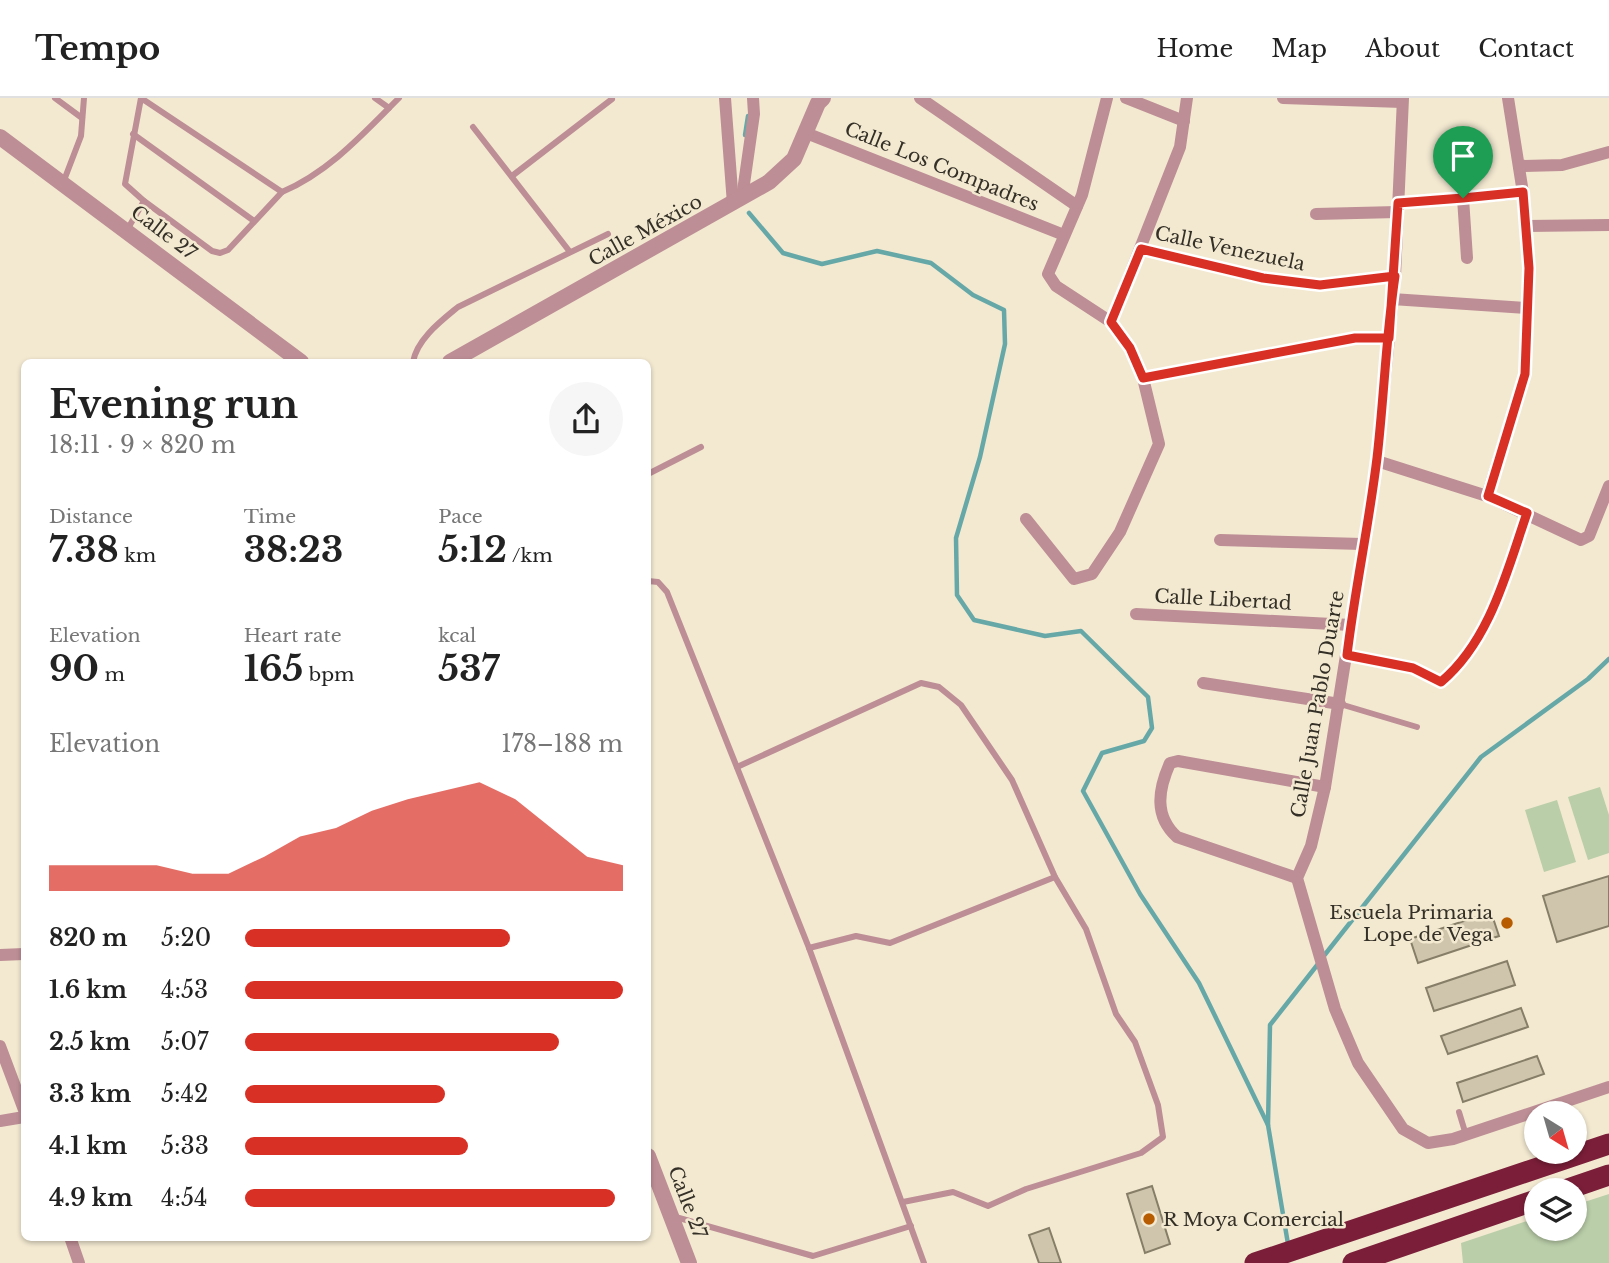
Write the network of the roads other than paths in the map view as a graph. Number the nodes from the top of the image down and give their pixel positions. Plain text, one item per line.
1 (55, 98) edge
2 (84, 98) edge
3 (141, 98) edge
4 (375, 98) edge
5 (399, 98) edge
6 (724, 98) edge
7 (753, 98) edge
8 (823, 98) edge
9 (920, 98) edge
10 (1107, 98) edge
11 (1126, 98) edge
12 (1187, 98) edge
13 (1283, 98) edge
14 (1508, 98) edge
15 (612, 99) edge
16 (1403, 100) edge
17 (389, 108) junction
18 (82, 118) junction
19 (1184, 121) junction
20 (473, 127) dead end
21 (806, 133) junction
22 (133, 134) junction
23 (0, 137) edge
24 (1609, 152) edge
25 (1519, 166) junction
26 (512, 176) junction
27 (63, 183) junction
28 (282, 191) junction
29 (1523, 192) junction
30 (1463, 198) junction
31 (741, 199) junction
32 (144, 201) junction
33 (1077, 206) junction
34 (1398, 207) junction
35 (1316, 214) dead end
36 (254, 222) junction
37 (1609, 225) edge
38 (1525, 226) junction
39 (127, 231) junction
40 (608, 234) dead end
41 (1064, 234) junction
42 (1141, 249) junction
43 (570, 252) junction
44 (1467, 258) dead end
45 (1395, 276) junction
46 (1392, 299) junction
47 (1527, 308) junction
48 (1111, 322) junction
49 (1389, 338) junction
50 (297, 359) edge
51 (414, 359) edge
52 (455, 359) edge
53 (1143, 378) junction
54 (701, 447) dead end
55 (1377, 461) junction
56 (651, 472) edge
57 (1609, 486) edge
58 (1488, 496) junction
59 (1527, 513) junction
60 (1026, 519) dead end
61 (1220, 540) dead end
62 (1362, 544) junction
63 (651, 581) edge
64 (1136, 614) dead end
65 (1351, 625) junction
66 (1347, 655) junction
67 (1203, 682) dead end
68 (1340, 704) junction
69 (1417, 727) dead end
70 (737, 767) junction
71 (1325, 787) junction
72 (1055, 877) junction
73 (1297, 878) junction
74 (808, 948) junction
75 (21, 954) edge
76 (0, 955) edge
77 (0, 1046) edge
78 (1609, 1087) edge
79 (1576, 1101) edge
80 (21, 1102) edge
81 (1459, 1112) dead end
82 (21, 1118) edge
83 (1524, 1118) edge
84 (0, 1121) edge
85 (1466, 1135) junction
86 (1609, 1144) edge
87 (1587, 1150) edge
88 (651, 1164) edge
89 (1544, 1164) edge
90 (1609, 1175) edge
91 (1587, 1182) edge
92 (903, 1202) junction
93 (1524, 1204) edge
94 (671, 1215) junction
95 (911, 1226) junction
96 (71, 1241) edge
97 (79, 1263) edge
98 (689, 1263) edge
99 (924, 1263) edge
100 (1255, 1263) edge
101 (1353, 1263) edge

1 - 18 lane
2 - 18 lane
3 - 22 lane
3 - 28 lane
4 - 17 lane
5 - 17 lane
6 - 31 street
7 - 31 street
8 - 21 street, Calle México
9 - 33 street
10 - 33 street
11 - 19 street
12 - 19 street
13 - 16 street
14 - 25 street
15 - 26 lane
16 - 34 street, Calle Juan Pablo Duarte
17 - 28 lane
18 - 27 lane
19 - 42 street
20 - 26 lane
21 - 31 street, Calle México
21 - 41 street, Calle Los Compadres
22 - 32 lane
22 - 36 lane
23 - 27 street, Calle 27
24 - 25 street
25 - 29 street
26 - 43 lane
27 - 39 street, Calle 27
28 - 36 lane
29 - 30 street
29 - 38 street
30 - 34 street
30 - 44 street
31 - 52 street, Calle México
32 - 36 lane
32 - 39 lane
33 - 41 street
34 - 35 street
34 - 45 street, Calle Juan Pablo Duarte
37 - 38 street
38 - 47 street
39 - 50 street, Calle 27
40 - 43 lane
41 - 48 street
42 - 45 street, Calle Venezuela
42 - 48 street
43 - 51 lane
45 - 46 street, Calle Juan Pablo Duarte
46 - 47 street
46 - 49 street, Calle Juan Pablo Duarte
47 - 58 street
48 - 53 street
49 - 53 street
49 - 55 street, Calle Juan Pablo Duarte
53 - 60 street
54 - 56 lane
55 - 58 street
55 - 62 street, Calle Juan Pablo Duarte
57 - 59 street
58 - 59 street
59 - 66 street
61 - 62 street
62 - 65 street, Calle Juan Pablo Duarte
63 - 70 lane
64 - 65 street, Calle Libertad
65 - 66 street, Calle Juan Pablo Duarte
66 - 68 street, Calle Juan Pablo Duarte
67 - 68 street
68 - 69 lane
68 - 71 street, Calle Juan Pablo Duarte
70 - 72 lane
70 - 74 lane
71 - 73 street, Calle Juan Pablo Duarte
71 - 73 street
72 - 74 lane
72 - 92 lane
73 - 85 street
74 - 92 lane
75 - 76 street
77 - 80 street
78 - 79 street
81 - 85 lane
82 - 84 street
83 - 85 street
86 - 87 highway
88 - 94 street, Calle 27
89 - 100 highway
90 - 91 highway
92 - 95 lane
93 - 101 highway
94 - 95 lane
94 - 98 street, Calle 27
95 - 99 lane
96 - 97 street

